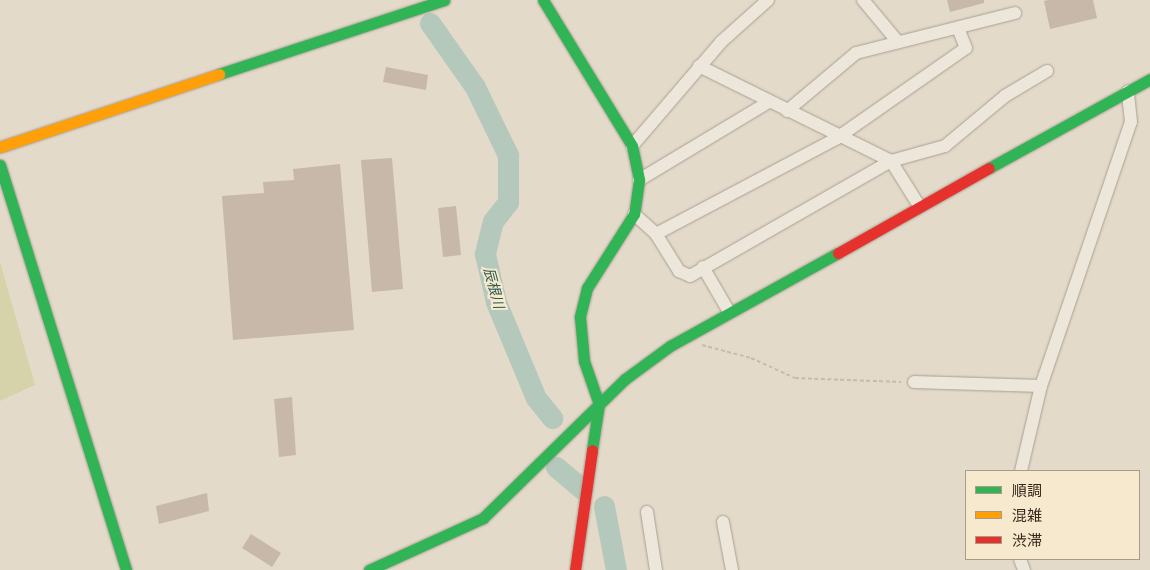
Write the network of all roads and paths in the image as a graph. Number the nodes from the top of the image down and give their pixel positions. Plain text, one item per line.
1 (444, 0) edge
2 (543, 0) edge
3 (768, 0) edge
4 (863, 0) edge
5 (1015, 13) dead end
6 (958, 28) junction
7 (898, 42) junction
8 (699, 66) junction
9 (1047, 71) dead end
10 (1150, 79) edge
11 (1128, 91) junction
12 (768, 102) junction
13 (787, 111) junction
14 (837, 138) junction
15 (632, 146) junction
16 (0, 147) edge
17 (891, 161) junction
18 (0, 165) edge
19 (639, 180) junction
20 (918, 204) junction
21 (634, 214) junction
22 (656, 234) junction
23 (703, 267) junction
24 (728, 310) junction
25 (684, 337) junction
26 (914, 382) joint
27 (1041, 386) junction
28 (599, 404) junction
29 (1021, 470) edge
30 (647, 512) dead end
31 (723, 522) dead end
32 (126, 570) edge
33 (370, 570) edge
34 (575, 570) edge
35 (656, 570) edge
36 (732, 570) edge

1 - 16 street
2 - 15 street
3 - 8 street
4 - 7 street
5 - 6 street
6 - 7 street
6 - 14 street
7 - 13 street
8 - 12 street
8 - 15 street
9 - 17 street
10 - 11 street
11 - 20 street
11 - 27 street
12 - 13 street
12 - 19 street
13 - 14 street
14 - 17 street
14 - 22 street
15 - 19 street
17 - 20 street
17 - 23 street
18 - 32 street
19 - 21 street
20 - 24 street
21 - 22 street
21 - 28 street
22 - 23 street
23 - 24 street
24 - 25 street
25 - 26 path
25 - 28 street
26 - 27 street
27 - 29 street
28 - 33 street
28 - 34 street
30 - 35 street
31 - 36 street

